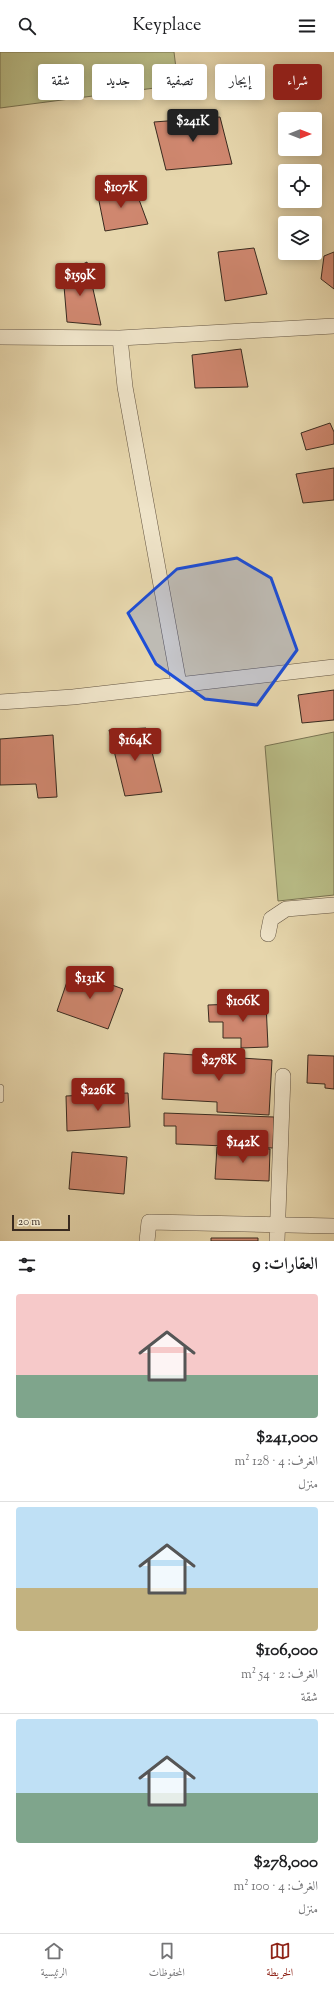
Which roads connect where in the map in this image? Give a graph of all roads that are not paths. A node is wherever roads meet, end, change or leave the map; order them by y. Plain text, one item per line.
1 (334, 326) edge
2 (0, 337) edge
3 (120, 338) junction
4 (334, 667) edge
5 (179, 684) junction
6 (0, 702) edge
7 (334, 904) edge
8 (268, 934) dead end
9 (283, 1076) dead end
10 (0, 1088) edge
11 (0, 1099) edge
12 (278, 1225) junction
13 (334, 1226) edge
14 (147, 1241) edge
15 (277, 1241) edge

1 - 3 street
2 - 3 street
3 - 5 street
4 - 5 street
5 - 6 street
7 - 8 street
9 - 12 street
10 - 11 lane
12 - 13 street
12 - 14 street
12 - 15 street

